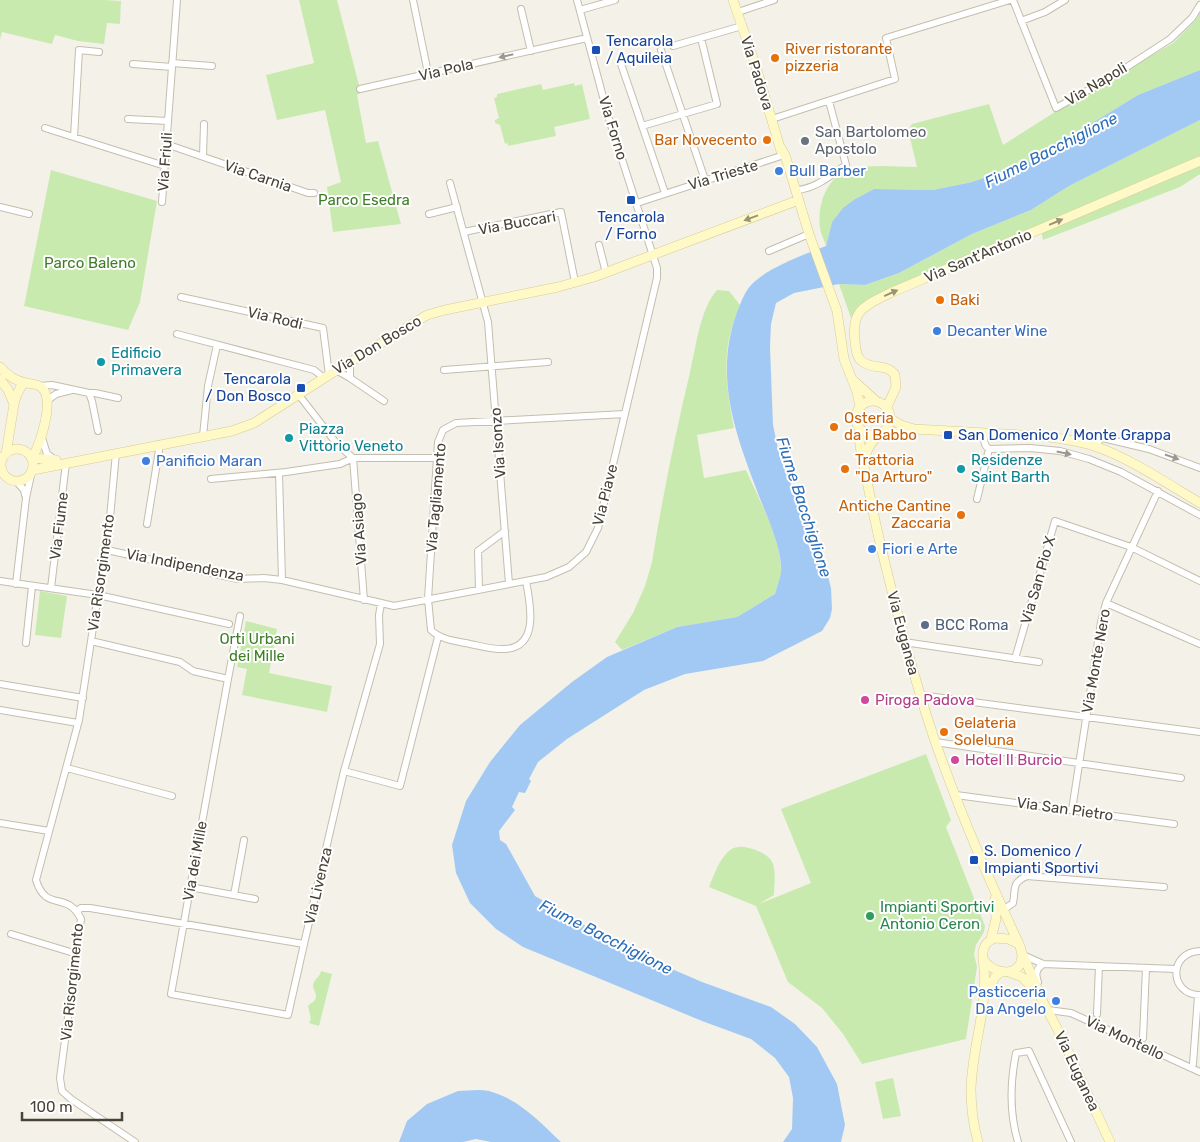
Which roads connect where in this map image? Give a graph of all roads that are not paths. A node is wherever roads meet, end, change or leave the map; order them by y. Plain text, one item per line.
1 (177, 0) edge
2 (413, 0) edge
3 (577, 0) edge
4 (615, 0) edge
5 (733, 0) edge
6 (774, 0) edge
7 (1012, 0) edge
8 (1065, 0) edge
9 (1200, 4) edge
10 (521, 9) dead end
11 (580, 10) junction
12 (738, 12) junction
13 (1021, 21) junction
14 (742, 26) junction
15 (587, 38) junction
16 (702, 38) junction
17 (673, 46) dead end
18 (660, 50) dead end
19 (531, 51) junction
20 (99, 52) dead end
21 (133, 64) dead end
22 (621, 64) dead end
23 (172, 65) junction
24 (212, 66) dead end
25 (428, 74) junction
26 (360, 89) dead end
27 (829, 101) junction
28 (683, 115) junction
29 (772, 118) junction
30 (128, 119) dead end
31 (168, 121) junction
32 (204, 124) dead end
33 (642, 126) junction
34 (45, 128) dead end
35 (74, 137) junction
36 (166, 144) junction
37 (780, 147) junction
38 (203, 156) junction
39 (782, 156) junction
40 (1200, 161) edge
41 (164, 166) junction
42 (705, 180) junction
43 (450, 183) dead end
44 (796, 190) junction
45 (314, 193) dead end
46 (665, 193) junction
47 (796, 201) junction
48 (162, 202) dead end
49 (637, 203) junction
50 (456, 207) junction
51 (0, 208) edge
52 (29, 214) dead end
53 (429, 214) dead end
54 (464, 232) junction
55 (809, 234) junction
56 (599, 245) dead end
57 (770, 251) dead end
58 (654, 255) junction
59 (606, 273) junction
60 (575, 282) junction
61 (181, 297) dead end
62 (484, 302) junction
63 (177, 334) dead end
64 (217, 345) junction
65 (548, 362) dead end
66 (348, 363) junction
67 (492, 365) junction
68 (0, 367) edge
69 (444, 370) dead end
70 (329, 374) junction
71 (350, 378) junction
72 (0, 379) edge
73 (853, 380) junction
74 (23, 383) junction
75 (40, 386) junction
76 (72, 390) junction
77 (89, 393) junction
78 (298, 394) junction
79 (893, 394) junction
80 (118, 398) dead end
81 (48, 400) junction
82 (384, 401) dead end
83 (877, 401) junction
84 (14, 404) junction
85 (860, 407) junction
86 (887, 408) junction
87 (625, 414) junction
88 (890, 418) junction
89 (497, 420) junction
90 (859, 428) junction
91 (914, 429) junction
92 (98, 431) dead end
93 (985, 433) junction
94 (999, 433) junction
95 (881, 434) junction
96 (203, 436) junction
97 (42, 438) junction
98 (160, 444) junction
99 (1096, 446) junction
100 (998, 448) junction
101 (989, 449) junction
102 (116, 453) junction
103 (6, 454) junction
104 (32, 458) junction
105 (354, 458) junction
106 (437, 458) junction
107 (56, 460) junction
108 (864, 462) junction
109 (68, 463) junction
110 (1, 468) edge
111 (1200, 468) edge
112 (32, 473) junction
113 (279, 473) junction
114 (211, 479) dead end
115 (17, 482) junction
116 (1158, 491) junction
117 (26, 498) junction
118 (977, 499) dead end
119 (1200, 503) edge
120 (1200, 515) edge
121 (147, 524) dead end
122 (505, 531) junction
123 (1131, 547) junction
124 (107, 550) junction
125 (282, 580) junction
126 (0, 581) edge
127 (526, 581) junction
128 (1200, 581) edge
129 (16, 584) junction
130 (509, 584) junction
131 (32, 586) junction
132 (51, 588) junction
133 (479, 590) junction
134 (98, 595) junction
135 (428, 599) junction
136 (364, 600) junction
137 (1106, 603) junction
138 (381, 604) junction
139 (240, 616) dead end
140 (229, 624) dead end
141 (438, 637) junction
142 (91, 641) junction
143 (904, 642) junction
144 (26, 644) dead end
145 (1200, 644) edge
146 (1015, 659) junction
147 (1039, 662) dead end
148 (228, 679) junction
149 (0, 684) edge
150 (920, 695) junction
151 (83, 698) junction
152 (0, 710) edge
153 (1086, 717) junction
154 (78, 723) junction
155 (1200, 732) edge
156 (935, 742) junction
157 (1079, 763) junction
158 (67, 768) junction
159 (344, 771) junction
160 (1180, 778) dead end
161 (956, 795) junction
162 (172, 796) dead end
163 (1072, 810) junction
164 (0, 824) edge
165 (1174, 824) dead end
166 (49, 831) junction
167 (244, 840) dead end
168 (991, 883) junction
169 (1164, 886) dead end
170 (190, 887) junction
171 (234, 895) junction
172 (255, 899) dead end
173 (1003, 910) junction
174 (77, 911) junction
175 (184, 922) junction
176 (10, 934) dead end
177 (991, 939) junction
178 (304, 944) junction
179 (1019, 944) junction
180 (1200, 951) edge
181 (77, 954) junction
182 (1022, 954) junction
183 (983, 959) junction
184 (1043, 964) junction
185 (1099, 966) junction
186 (1029, 968) junction
187 (1146, 968) junction
188 (1176, 970) junction
189 (1009, 971) junction
190 (1199, 995) edge
191 (984, 997) junction
192 (1042, 1000) junction
193 (1048, 1010) junction
194 (1097, 1014) dead end
195 (1143, 1038) dead end
196 (1191, 1068) junction
197 (1200, 1072) edge
198 (135, 1142) edge
199 (978, 1142) edge
200 (1018, 1142) edge
201 (1071, 1142) edge
202 (1110, 1142) edge

1 - 23 street, Via Friuli
2 - 25 street
3 - 11 street, Via Forno
4 - 11 street
5 - 12 street, Via Padova
6 - 12 street
7 - 13 street, Via Napoli
7 - 27 street
8 - 13 street
9 - 13 street, Via Napoli
10 - 19 street
11 - 15 street, Via Forno
12 - 14 street, Via Padova
14 - 16 street
14 - 29 street, Via Padova
15 - 19 street, Via Pola
15 - 49 street, Via Forno
16 - 17 street
16 - 28 street
18 - 28 street
19 -> 25 street, Via Pola
20 - 35 street
21 - 23 street
22 - 33 street
23 - 24 street
23 - 31 street, Via Friuli
25 - 26 street, Via Pola
27 - 29 street
27 - 44 street
28 - 33 street
28 - 42 street
29 - 37 street, Via Padova
30 - 31 street, Via Friuli
31 - 36 street, Via Friuli
32 - 38 street
33 - 46 street
34 - 35 street
35 - 41 street
36 - 38 street, Via Carnia
36 - 41 street, Via Friuli
37 - 39 street, Via Padova
37 - 44 street, Via Padova
38 - 45 street, Via Carnia
39 - 42 street, Via Trieste
39 - 47 street, Via Padova
79 -> 40 street, Via Sant'Antonio
41 - 48 street, Via Friuli
42 - 46 street, Via Trieste
43 - 50 street, Via Isonzo
44 - 55 street, Via Padova
46 - 49 street, Via Trieste
47 - 55 street, Via Padova
47 -> 58 street, Via Don Bosco
49 - 58 street, Via Forno
50 - 53 street
50 - 54 street, Via Isonzo
51 - 52 street
54 - 60 street, Via Buccari
54 - 62 street, Via Isonzo
55 - 57 street
55 - 73 street, Via Euganea
56 - 59 street
58 - 59 street, Via Don Bosco
58 - 87 street, Via Piave
59 - 60 street, Via Don Bosco
60 - 62 street, Via Don Bosco
61 - 70 street, Via Rodi
62 - 66 street, Via Don Bosco
62 - 67 street, Via Isonzo
63 - 64 street
64 - 70 street
64 - 96 street
65 - 67 street
66 - 70 street, Via Don Bosco
66 - 71 street
67 - 69 street
67 - 89 street, Via Isonzo
68 - 74 street
70 - 71 street
70 - 78 street, Via Don Bosco
71 - 82 street
72 - 84 street
73 - 83 street, Via Euganea
73 - 85 street, Via Euganea
74 - 75 street
74 - 84 street
75 - 76 street
75 - 81 street
76 - 77 street
76 - 81 street
77 - 80 street
77 - 92 street
78 - 96 street, Via Don Bosco
78 - 105 street
79 - 83 street
79 - 86 street, Via Sant'Antonio
81 - 97 street
83 - 85 street
83 - 86 street, Via Euganea
84 - 103 street
85 - 90 street, Via Euganea
86 - 88 street
87 - 89 street, Via Tagliamento
87 - 127 street, Via Piave
88 - 91 street
88 - 95 street
89 - 106 street, Via Tagliamento
89 - 122 street, Via Isonzo
90 - 95 street
90 - 108 street, Via Euganea
91 - 93 street
91 - 95 street
93 - 94 street
93 - 101 street
94 - 99 street
94 - 100 street
95 - 108 street
96 - 98 street, Via Don Bosco
97 - 104 street
97 - 107 street
98 - 102 street, Via Don Bosco
98 - 121 street
99 -> 111 street
99 - 119 street
100 - 101 street
100 -> 116 street
101 - 118 street
102 - 109 street, Via Don Bosco
102 - 124 street, Via Risorgimento
103 - 104 street
103 - 110 street
104 - 107 street
104 - 112 street
105 - 106 street
105 - 113 street
105 - 136 street, Via Asiago
106 - 135 street, Via Tagliamento
107 - 109 street
108 - 143 street, Via Euganea
109 - 112 street, Via Don Bosco
109 - 132 street, Via Fiume
110 - 115 street
112 - 115 street, Via Don Bosco
112 - 117 street
113 - 114 street
113 - 125 street
115 - 117 street
116 - 120 street
116 - 123 street, Via Monte Nero
117 - 129 street
122 - 130 street, Via Isonzo
122 - 133 street
123 - 128 street
123 - 137 street, Via Monte Nero
123 - 146 street, Via San Pio X
124 - 125 street, Via Indipendenza
124 - 134 street, Via Risorgimento
125 - 136 street, Via Indipendenza
126 - 129 street
127 - 130 street, Via Piave
127 - 141 street
129 - 131 street
130 - 133 street, Via Piave
131 - 132 street
131 - 144 street
132 - 134 street
133 - 135 street, Via Piave
134 - 140 street
134 - 142 street, Via Risorgimento
135 - 138 street, Via Piave
135 - 141 street, Via Tagliamento
136 - 138 street, Via Indipendenza
137 - 145 street
137 - 153 street, Via Monte Nero
138 - 159 street, Via Livenza
139 - 148 street, Via dei Mille
141 - 159 street
142 - 148 street
142 - 151 street, Via Risorgimento
143 - 146 street
143 - 150 street, Via Euganea
146 - 147 street
148 - 170 street, Via dei Mille
149 - 151 street
150 - 153 street
150 - 156 street, Via Euganea
151 - 154 street, Via Risorgimento
152 - 154 street
153 - 155 street
153 - 157 street, Via Monte Nero
154 - 158 street, Via Risorgimento
156 - 157 street
156 - 161 street, Via Euganea
157 - 160 street
157 - 163 street, Via Monte Nero
158 - 162 street
158 - 166 street, Via Risorgimento
159 - 178 street, Via Livenza
161 - 163 street, Via San Pietro
161 - 168 street, Via Euganea
163 - 165 street, Via San Pietro
164 - 166 street
166 - 174 street, Via Risorgimento
167 - 171 street
168 - 173 street, Via Euganea
168 - 177 street, Via Euganea
169 - 173 street
170 - 171 street
170 - 175 street, Via dei Mille
171 - 172 street
173 - 179 street, Via Euganea
174 - 175 street, Via Livenza
174 - 181 street, Via Risorgimento
175 - 178 street, Via Livenza
175 - 178 street, Via dei Mille
176 - 181 street
177 - 179 street
177 - 183 street, Via Euganea
179 - 182 street, Via Euganea
180 - 188 street
181 - 198 street, Via Risorgimento
182 - 184 street
182 - 186 street, Via Euganea
182 - 189 street
183 - 189 street, Via Euganea
183 - 191 street
184 - 185 street
184 - 186 street
184 - 192 street
185 - 187 street
185 - 194 street
186 - 189 street
186 - 192 street, Via Euganea
187 - 188 street
187 - 195 street
188 - 190 street
189 - 191 street
189 - 192 street, Via Euganea
190 - 196 street
191 - 199 street
192 - 193 street, Via Euganea
193 - 196 street, Via Montello
193 - 202 street, Via Euganea
196 - 197 street, Via Montello
200 - 201 street

